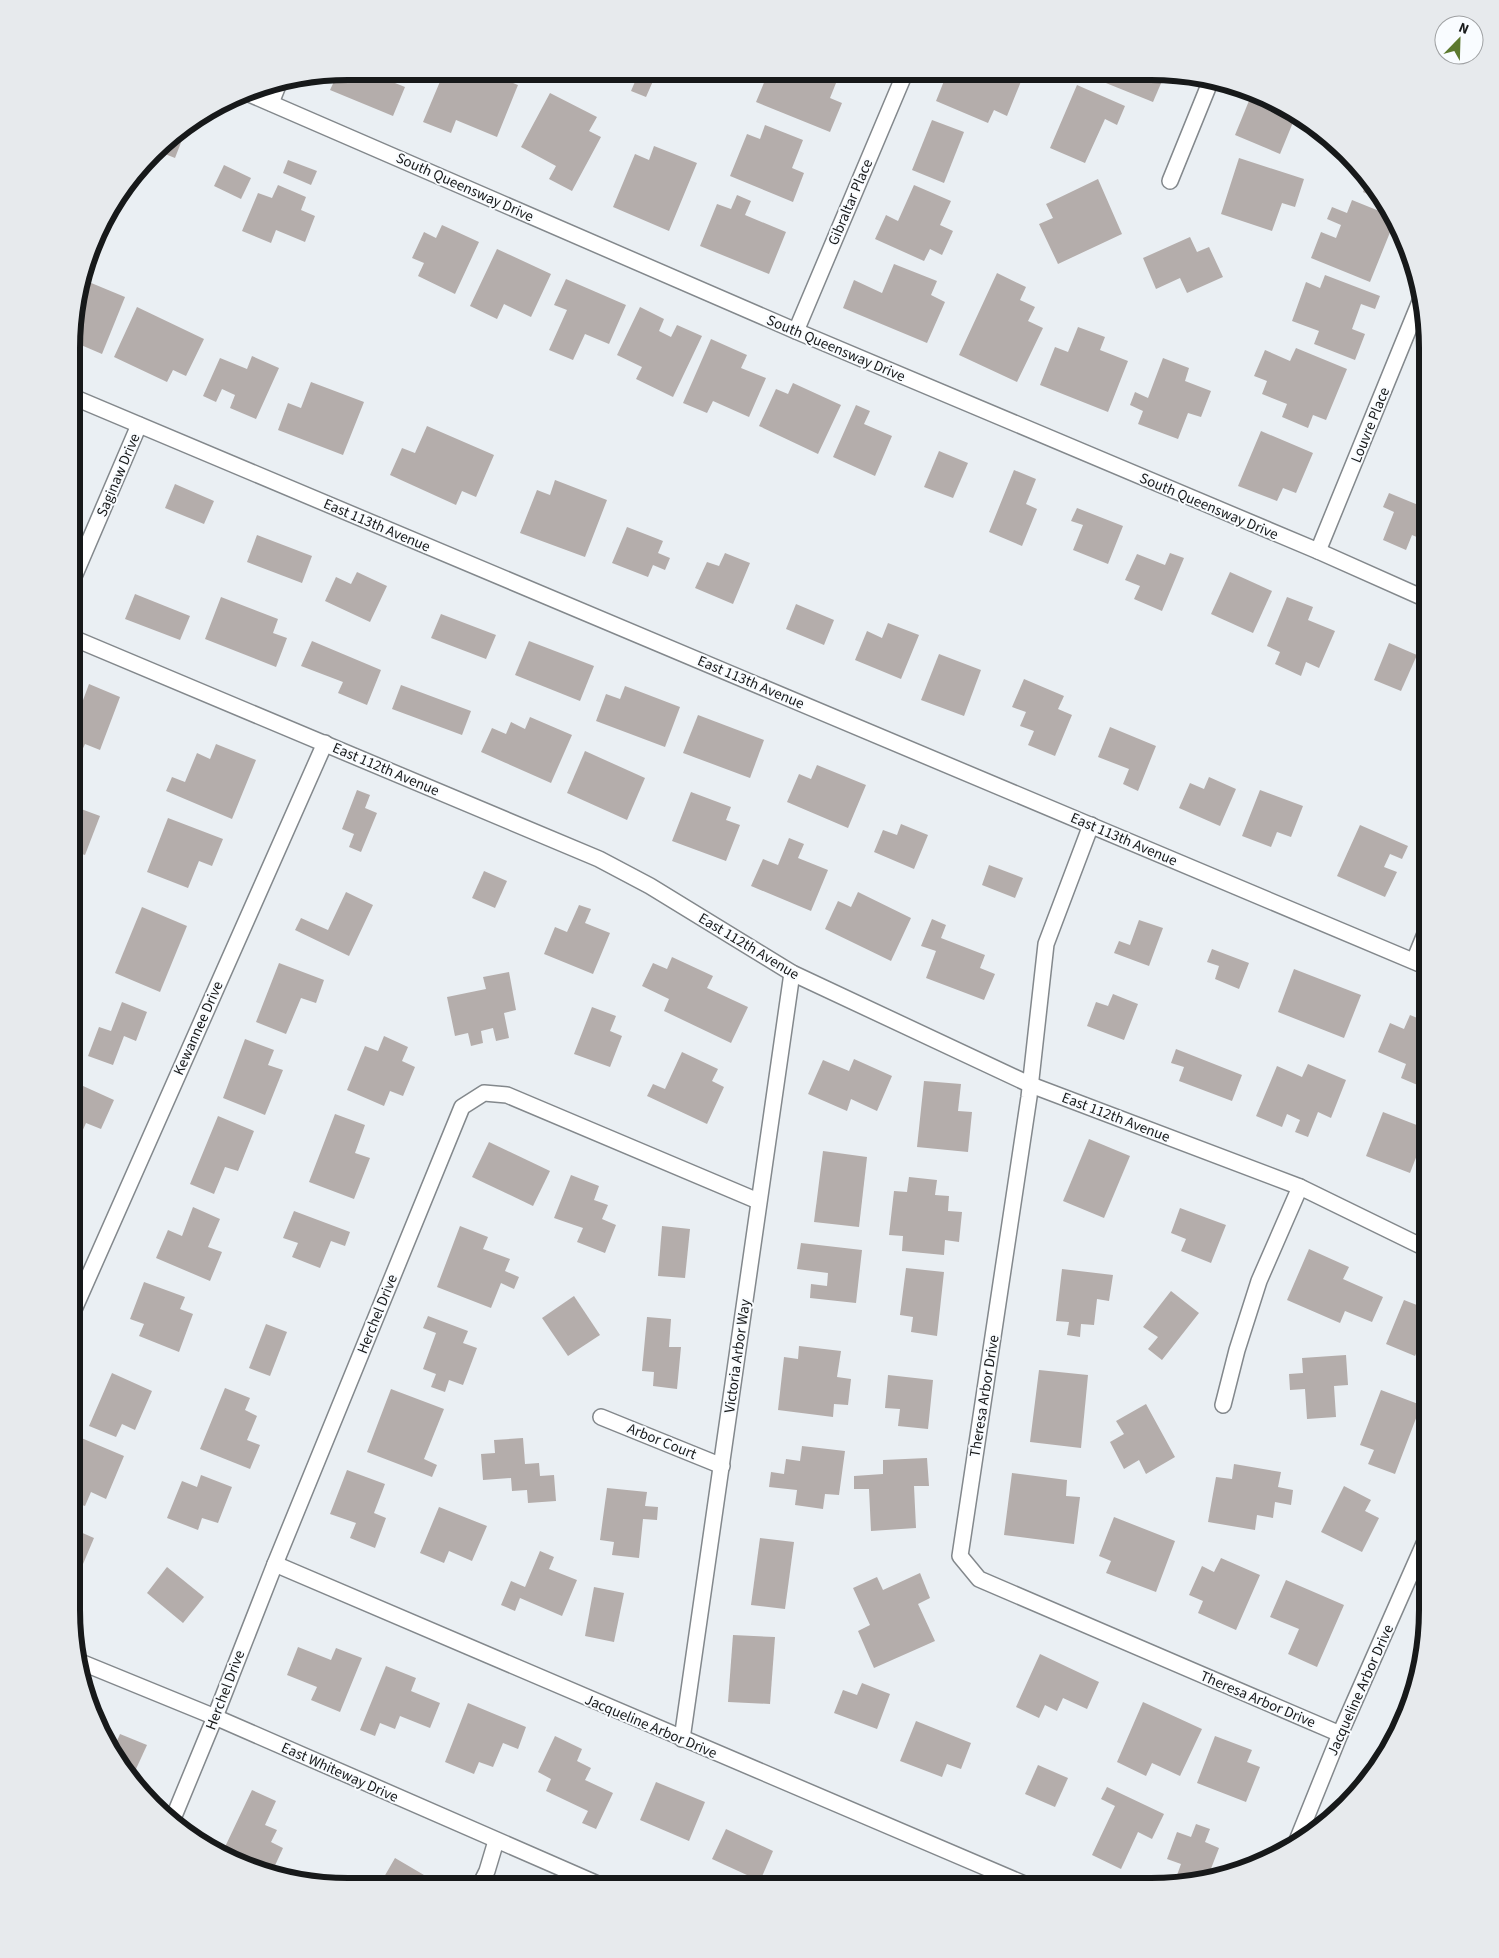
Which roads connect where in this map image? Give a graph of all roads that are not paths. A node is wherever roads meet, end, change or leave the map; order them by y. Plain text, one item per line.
1 (902, 80) edge
2 (1208, 86) edge
3 (276, 90) edge
4 (255, 96) edge
5 (270, 103) junction
6 (1170, 181) dead end
7 (1416, 310) edge
8 (796, 331) junction
9 (80, 400) edge
10 (139, 425) junction
11 (1318, 551) junction
12 (80, 564) edge
13 (1419, 596) edge
14 (80, 641) edge
15 (325, 743) junction
16 (1091, 825) junction
17 (1419, 963) edge
18 (792, 972) junction
19 (1031, 1085) junction
20 (1300, 1187) junction
21 (758, 1202) junction
22 (1419, 1245) edge
23 (80, 1294) edge
24 (1223, 1405) dead end
25 (601, 1417) dead end
26 (722, 1466) junction
27 (1419, 1559) edge
28 (275, 1564) junction
29 (85, 1664) edge
30 (215, 1717) junction
31 (1340, 1734) junction
32 (682, 1739) junction
33 (175, 1815) edge
34 (1301, 1833) edge
35 (496, 1841) junction
36 (483, 1878) edge
37 (583, 1878) edge
38 (1010, 1878) edge

1 - 8 street, Gibraltar Place
2 - 6 street
3 - 5 street
4 - 5 street, South Queensway Drive
5 - 8 street, South Queensway Drive
7 - 11 street, Louvre Place
8 - 11 street, South Queensway Drive
9 - 10 street, East 113th Avenue
10 - 12 street, Saginaw Drive
10 - 16 street, East 113th Avenue
11 - 13 street, South Queensway Drive
14 - 15 street, East 112th Avenue
15 - 18 street, East 112th Avenue
15 - 23 street, Kewannee Drive
16 - 17 street, East 113th Avenue
16 - 19 street, Theresa Arbor Drive
18 - 19 street, East 112th Avenue
18 - 21 street, Victoria Arbor Way
19 - 20 street, East 112th Avenue
19 - 31 street, Theresa Arbor Drive
20 - 22 street, East 112th Avenue
20 - 24 street
21 - 26 street, Victoria Arbor Way
21 - 28 street, Herchel Drive
25 - 26 street, Arbor Court
26 - 32 street, Victoria Arbor Way
27 - 31 street, Jacqueline Arbor Drive
28 - 30 street, Herchel Drive
28 - 32 street, Jacqueline Arbor Drive
29 - 30 street, East Whiteway Drive
30 - 33 street, Herchel Drive
30 - 35 street, East Whiteway Drive
31 - 34 street, Jacqueline Arbor Drive
32 - 38 street, Jacqueline Arbor Drive
35 - 36 street
35 - 37 street, East Whiteway Drive

